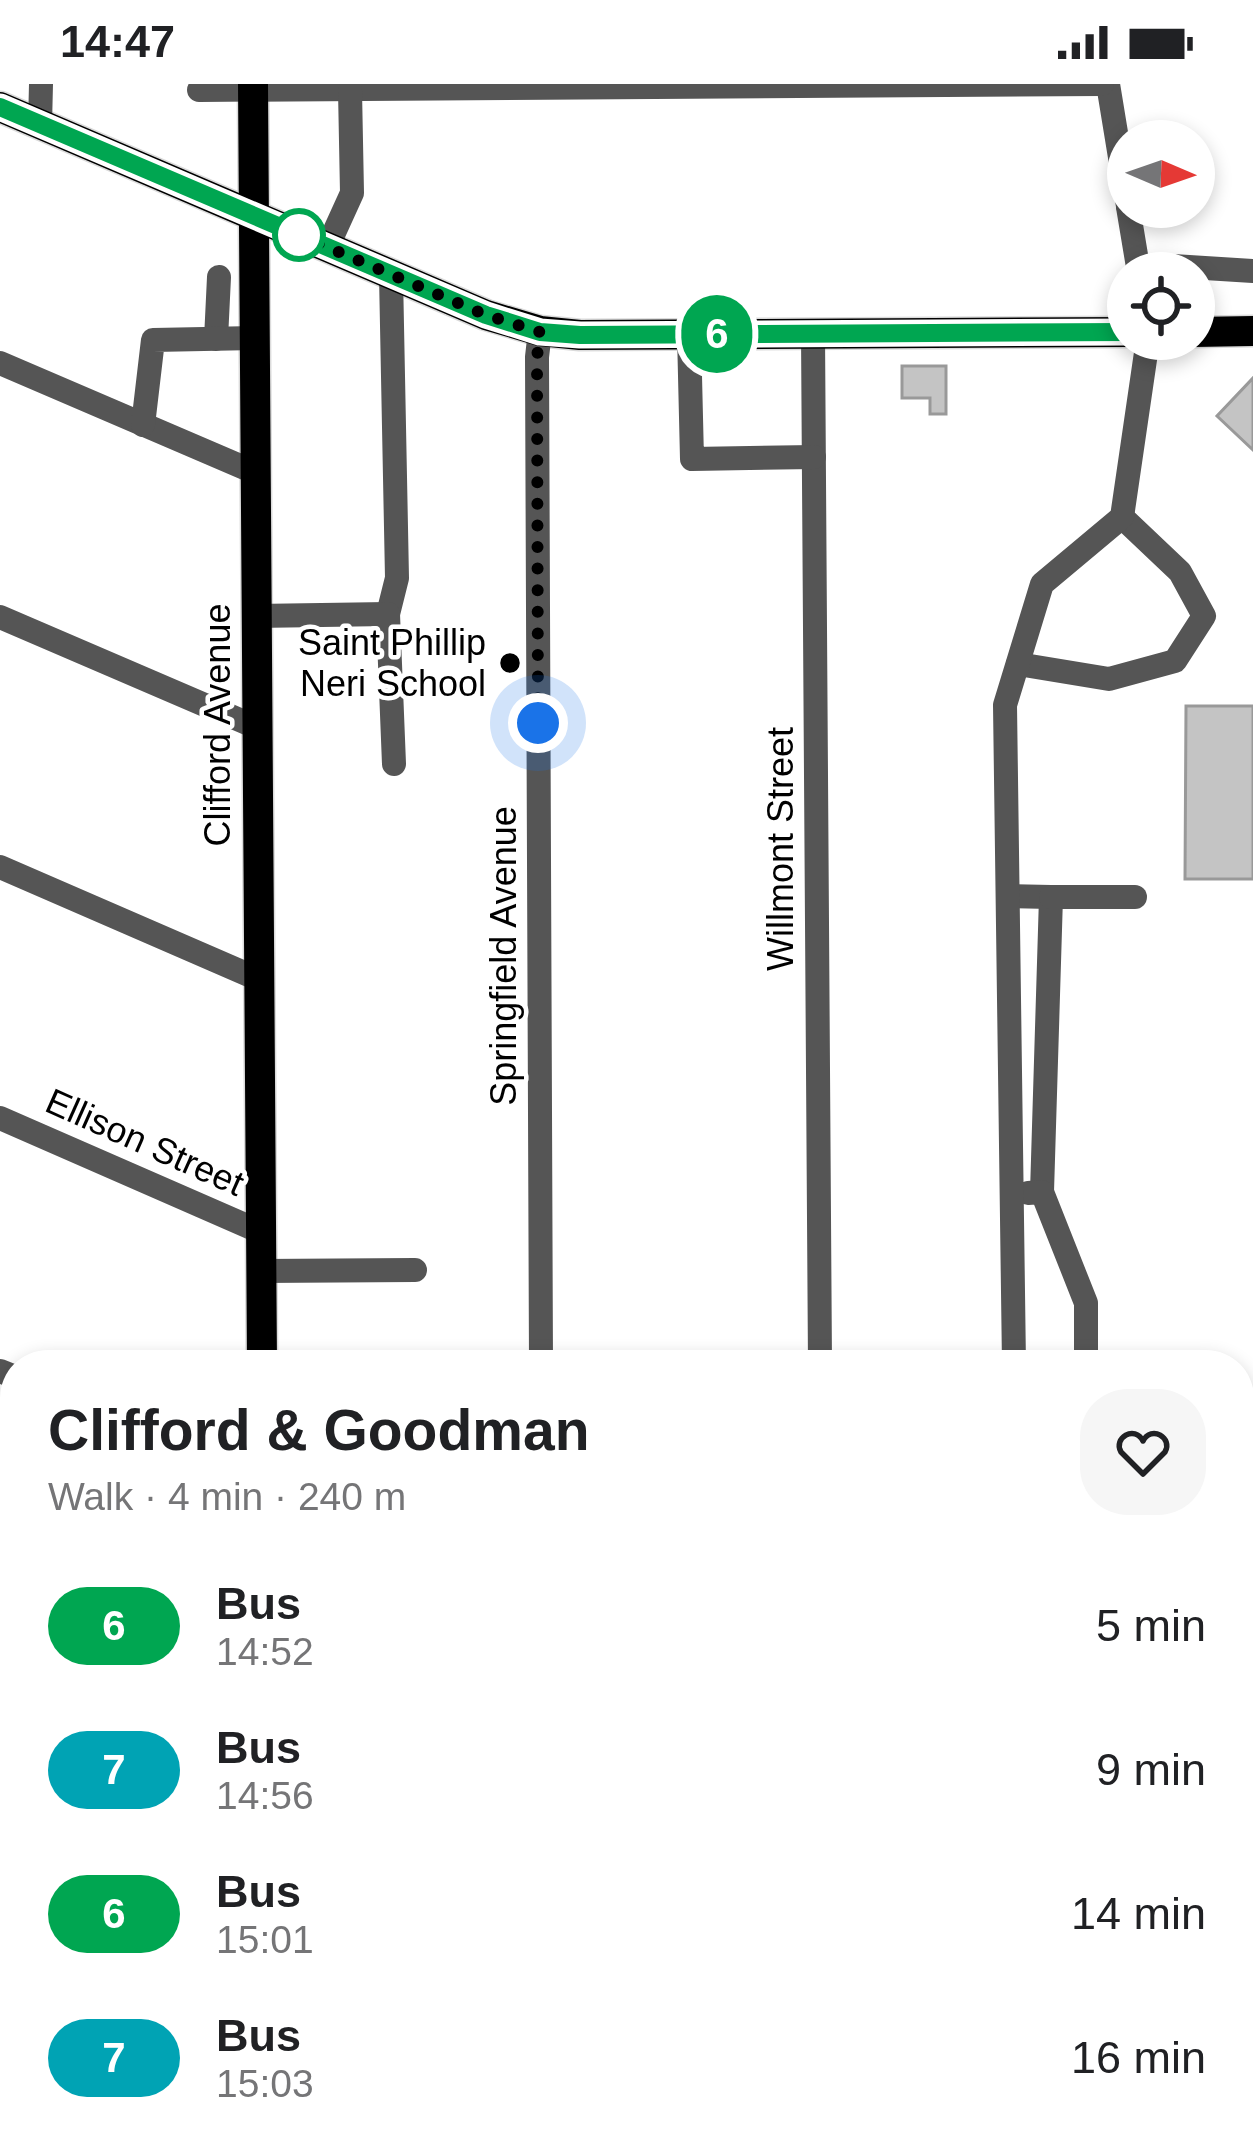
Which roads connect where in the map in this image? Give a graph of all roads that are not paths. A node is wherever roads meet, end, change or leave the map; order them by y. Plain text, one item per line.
1 (40, 84) edge
2 (1105, 84) edge
3 (253, 87) edge
4 (350, 90) junction
5 (199, 91) dead end
6 (0, 107) edge
7 (1112, 120) edge
8 (40, 125) junction
9 (254, 216) junction
10 (327, 248) junction
11 (1215, 269) edge
12 (1253, 271) edge
13 (391, 275) junction
14 (219, 277) dead end
15 (1253, 331) edge
16 (540, 332) junction
17 (1107, 332) edge
18 (1215, 332) edge
19 (813, 333) junction
20 (689, 334) junction
21 (255, 338) junction
22 (216, 339) junction
23 (1145, 360) edge
24 (0, 363) edge
25 (143, 424) junction
26 (814, 457) junction
27 (254, 472) junction
28 (1123, 518) junction
29 (388, 614) junction
30 (0, 616) edge
31 (255, 616) junction
32 (1018, 664) junction
33 (256, 728) junction
34 (394, 764) dead end
35 (0, 867) edge
36 (1008, 896) junction
37 (1051, 896) junction
38 (1135, 897) dead end
39 (258, 979) junction
40 (0, 1118) edge
41 (1042, 1192) junction
42 (1012, 1194) junction
43 (261, 1232) junction
44 (416, 1270) dead end
45 (261, 1271) junction
46 (262, 1350) edge
47 (541, 1350) edge
48 (820, 1350) edge
49 (1014, 1350) edge
50 (1086, 1350) edge

1 - 8 street
2 - 4 street
2 - 7 street
3 - 4 street
3 - 5 street
3 - 9 main road, Clifford Avenue
4 - 10 street
6 - 8 main road
8 - 9 main road
9 - 10 main road
9 - 21 main road, Clifford Avenue
10 - 13 main road
11 - 12 street
13 - 16 main road
13 - 29 street
14 - 22 street
15 - 18 main road
16 - 20 main road
16 - 47 street, Springfield Avenue
17 - 19 main road
19 - 20 main road
19 - 26 street, Willmont Street
20 - 26 street
21 - 22 street
21 - 27 main road, Clifford Avenue
22 - 25 street
23 - 28 street
24 - 25 street
25 - 27 street
26 - 48 street, Willmont Street
27 - 31 main road, Clifford Avenue
28 - 32 street
28 - 32 street
29 - 31 street
29 - 34 street
30 - 33 street
31 - 33 main road, Clifford Avenue
32 - 36 street
33 - 39 main road, Clifford Avenue
35 - 39 street
36 - 37 street
36 - 42 street
37 - 38 street
37 - 41 street
39 - 43 main road, Clifford Avenue
40 - 43 street, Ellison Street
41 - 42 street
41 - 50 street
42 - 49 street
43 - 45 main road, Clifford Avenue
44 - 45 street
45 - 46 main road, Clifford Avenue

